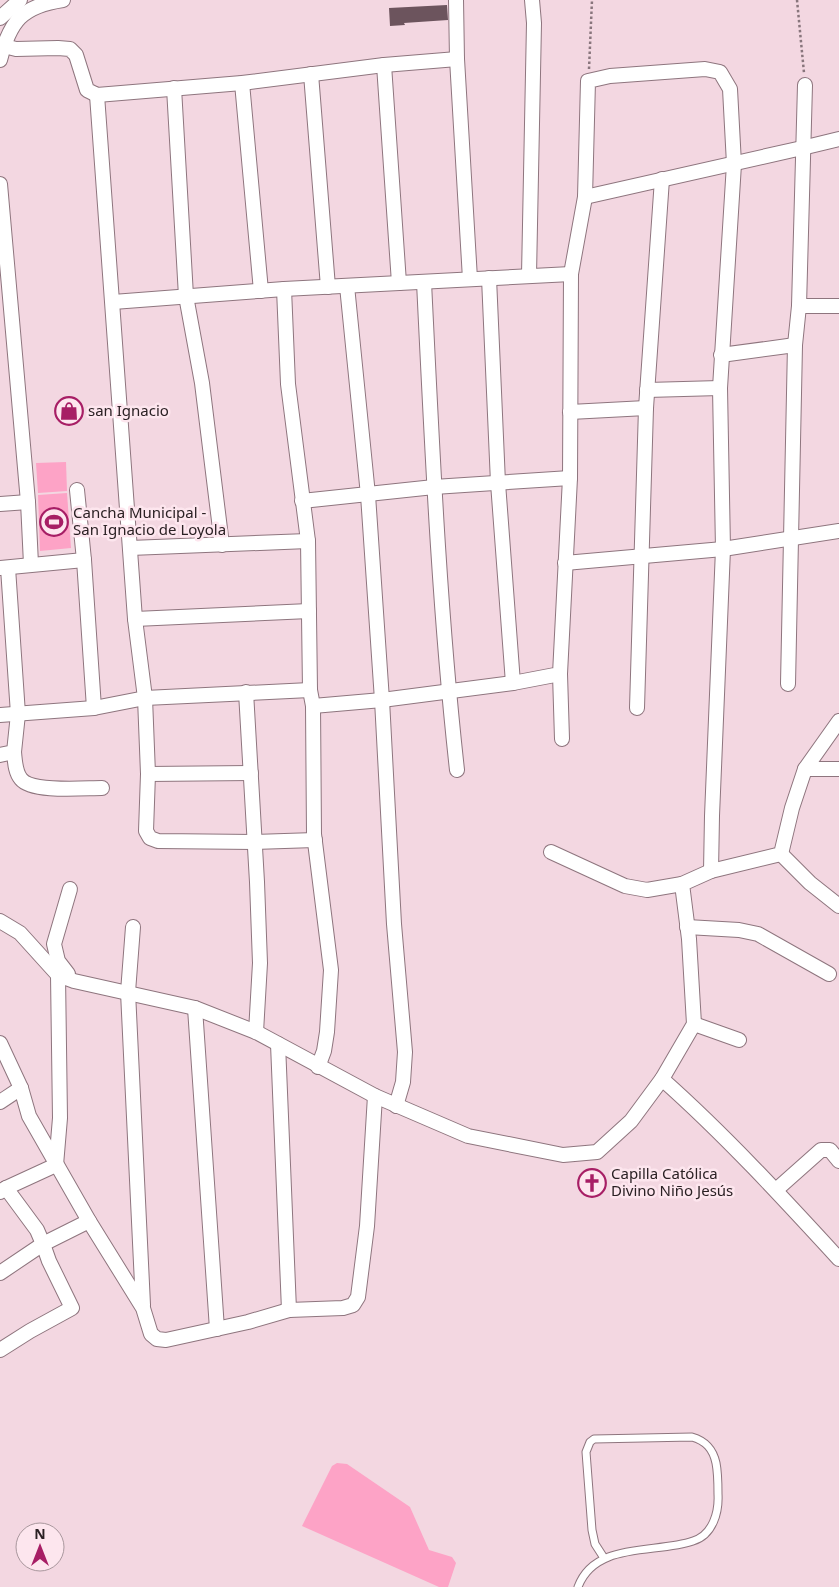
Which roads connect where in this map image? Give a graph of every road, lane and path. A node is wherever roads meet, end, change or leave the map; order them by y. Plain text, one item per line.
1 (20, 0) edge
2 (63, 0) edge
3 (456, 0) edge
4 (532, 0) edge
5 (592, 0) edge
6 (797, 0) edge
7 (0, 18) edge
8 (4, 46) junction
9 (0, 60) edge
10 (457, 60) junction
11 (384, 65) junction
12 (311, 74) junction
13 (588, 81) junction
14 (242, 82) junction
15 (805, 85) joint
16 (174, 88) junction
17 (97, 95) junction
18 (839, 139) edge
19 (802, 148) junction
20 (734, 164) junction
21 (662, 179) junction
22 (0, 184) edge
23 (585, 197) junction
24 (571, 274) junction
25 (529, 276) junction
26 (489, 278) junction
27 (470, 279) junction
28 (424, 282) junction
29 (399, 283) junction
30 (347, 286) junction
31 (328, 287) junction
32 (284, 289) junction
33 (261, 291) junction
34 (186, 296) junction
35 (113, 302) junction
36 (799, 306) junction
37 (839, 306) edge
38 (795, 345) junction
39 (721, 355) junction
40 (720, 388) junction
41 (647, 390) junction
42 (646, 408) junction
43 (570, 412) junction
44 (570, 478) junction
45 (498, 483) junction
46 (434, 487) junction
47 (77, 490) dead end
48 (368, 495) junction
49 (302, 501) junction
50 (28, 502) junction
51 (0, 504) edge
52 (839, 531) edge
53 (792, 537) junction
54 (308, 541) junction
55 (222, 544) junction
56 (130, 548) junction
57 (723, 549) junction
58 (642, 557) junction
59 (84, 560) junction
60 (565, 563) junction
61 (31, 564) junction
62 (4, 568) edge
63 (309, 610) junction
64 (135, 619) junction
65 (560, 674) junction
66 (513, 683) junction
67 (788, 684) dead end
68 (310, 690) junction
69 (448, 691) junction
70 (246, 692) junction
71 (145, 698) junction
72 (382, 700) junction
73 (313, 706) junction
74 (94, 708) junction
75 (636, 708) dead end
76 (18, 714) junction
77 (0, 715) edge
78 (839, 721) edge
79 (562, 738) dead end
80 (14, 752) junction
81 (0, 755) edge
82 (805, 769) junction
83 (839, 769) edge
84 (457, 770) dead end
85 (251, 773) junction
86 (148, 774) junction
87 (102, 788) dead end
88 (315, 840) junction
89 (254, 842) junction
90 (551, 852) dead end
91 (780, 854) junction
92 (712, 871) junction
93 (682, 884) junction
94 (70, 889) dead end
95 (839, 906) edge
96 (0, 921) edge
97 (133, 927) dead end
98 (687, 927) junction
99 (829, 974) dead end
100 (58, 975) junction
101 (74, 981) junction
102 (128, 992) junction
103 (195, 1008) junction
104 (694, 1024) junction
105 (256, 1032) junction
106 (739, 1040) dead end
107 (0, 1043) edge
108 (278, 1044) junction
109 (318, 1066) junction
110 (662, 1079) junction
111 (21, 1088) junction
112 (375, 1096) junction
113 (0, 1102) edge
114 (396, 1106) junction
115 (839, 1160) edge
116 (56, 1165) junction
117 (3, 1190) edge
118 (776, 1190) junction
119 (89, 1221) junction
120 (43, 1244) junction
121 (839, 1259) edge
122 (0, 1273) edge
123 (143, 1308) junction
124 (289, 1310) junction
125 (216, 1329) junction
126 (0, 1350) edge
127 (604, 1558) junction
128 (578, 1587) edge

1 - 7 street
2 - 8 street
3 - 10 street
4 - 25 street
5 - 13 path
6 - 15 path
8 - 9 street
8 - 17 street
10 - 11 street
10 - 27 street
11 - 12 street
11 - 29 street
12 - 14 street
12 - 31 street
13 - 20 street
13 - 23 street
14 - 16 street
14 - 33 street
15 - 19 street
16 - 17 street
16 - 34 street
17 - 35 street
18 - 19 street
19 - 20 street
19 - 36 street
20 - 21 street
20 - 39 street
21 - 23 street
21 - 41 street
22 - 50 street
23 - 24 street
24 - 25 street
24 - 43 street
25 - 26 street
26 - 27 street
26 - 45 street
27 - 28 street
28 - 29 street
28 - 46 street
29 - 30 street
30 - 31 street
30 - 48 street
31 - 32 street
32 - 33 street
32 - 49 street
33 - 34 street
34 - 35 street
34 - 55 street
35 - 56 street
36 - 37 street
36 - 38 street
38 - 39 street
38 - 53 street
39 - 40 street
40 - 41 street
40 - 57 street
41 - 42 street
42 - 43 street
42 - 58 street
43 - 44 street
44 - 45 street
44 - 60 street
45 - 46 street
45 - 66 street
46 - 48 street
46 - 69 street
47 - 59 street
48 - 49 street
48 - 72 street
49 - 54 street
50 - 51 street
50 - 61 street
52 - 53 street
53 - 57 street
53 - 67 street
54 - 55 street
54 - 63 street
55 - 56 street
56 - 64 street
57 - 58 street
57 - 92 street
58 - 60 street
58 - 75 street
59 - 61 street
59 - 74 street
60 - 65 street
61 - 62 street
62 - 76 street
63 - 64 street
63 - 68 street
64 - 71 street
65 - 66 street
65 - 79 street
66 - 69 street
68 - 70 street
68 - 73 street
69 - 72 street
69 - 84 street
70 - 71 street
70 - 85 street
71 - 74 street
71 - 86 street
72 - 73 street
72 - 114 street
73 - 88 street
74 - 76 street
76 - 77 street
76 - 80 street
78 - 82 street
80 - 81 street
80 - 87 street
82 - 83 street
82 - 91 street
85 - 86 street
85 - 89 street
86 - 89 street
88 - 89 street
88 - 109 street
89 - 105 street
90 - 93 street
91 - 92 street
91 - 95 street
92 - 93 street
93 - 98 street
94 - 101 street
96 - 100 street
97 - 102 street
98 - 99 street
98 - 104 street
100 - 101 street
100 - 116 street
101 - 102 street
102 - 103 street
102 - 123 street
103 - 105 street
103 - 125 street
104 - 106 street
104 - 110 street
105 - 108 street
107 - 111 street
108 - 109 street
108 - 124 street
109 - 112 street
110 - 114 street
110 - 118 street
111 - 113 street
111 - 116 street
112 - 114 street
112 - 124 street
115 - 118 street
116 - 117 street
116 - 119 street
117 - 120 street
118 - 121 street
119 - 120 street
119 - 123 street
120 - 122 street
120 - 126 street
123 - 125 street
124 - 125 street
127 - 127 lane
127 - 128 lane

